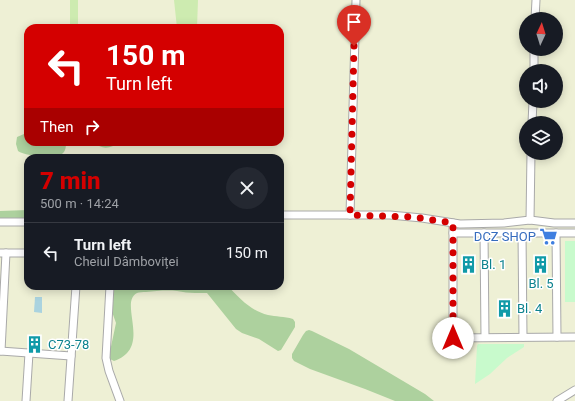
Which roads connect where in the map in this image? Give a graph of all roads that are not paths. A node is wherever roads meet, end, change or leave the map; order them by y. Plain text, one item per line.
1 (356, 0) edge
2 (536, 0) edge
3 (535, 12) edge
4 (531, 160) edge
5 (284, 215) edge
6 (350, 215) junction
7 (530, 220) junction
8 (0, 222) edge
9 (24, 222) edge
10 (453, 223) junction
11 (575, 223) edge
12 (453, 233) junction
13 (484, 233) junction
14 (522, 233) junction
15 (556, 233) junction
16 (575, 233) edge
17 (3, 253) edge
18 (24, 253) edge
19 (76, 290) edge
20 (110, 290) edge
21 (485, 337) junction
22 (523, 337) junction
23 (557, 337) junction
24 (575, 337) edge
25 (0, 351) edge
26 (29, 353) junction
27 (71, 356) junction
28 (575, 390) edge
29 (26, 401) edge
30 (68, 401) edge
31 (120, 401) edge
32 (557, 401) edge

1 - 6 street
2 - 3 street
4 - 7 street
5 - 6 street
6 - 10 street
7 - 10 street
7 - 11 street
8 - 9 street
10 - 12 street
12 - 13 street
12 - 21 street
13 - 14 street
13 - 21 street
14 - 15 street
14 - 22 street
15 - 16 street
15 - 23 street
17 - 18 street
17 - 25 street
19 - 27 street
20 - 31 street
21 - 22 street
22 - 23 street
23 - 24 street
25 - 26 street
26 - 27 street
26 - 29 street
27 - 30 street
28 - 32 street

